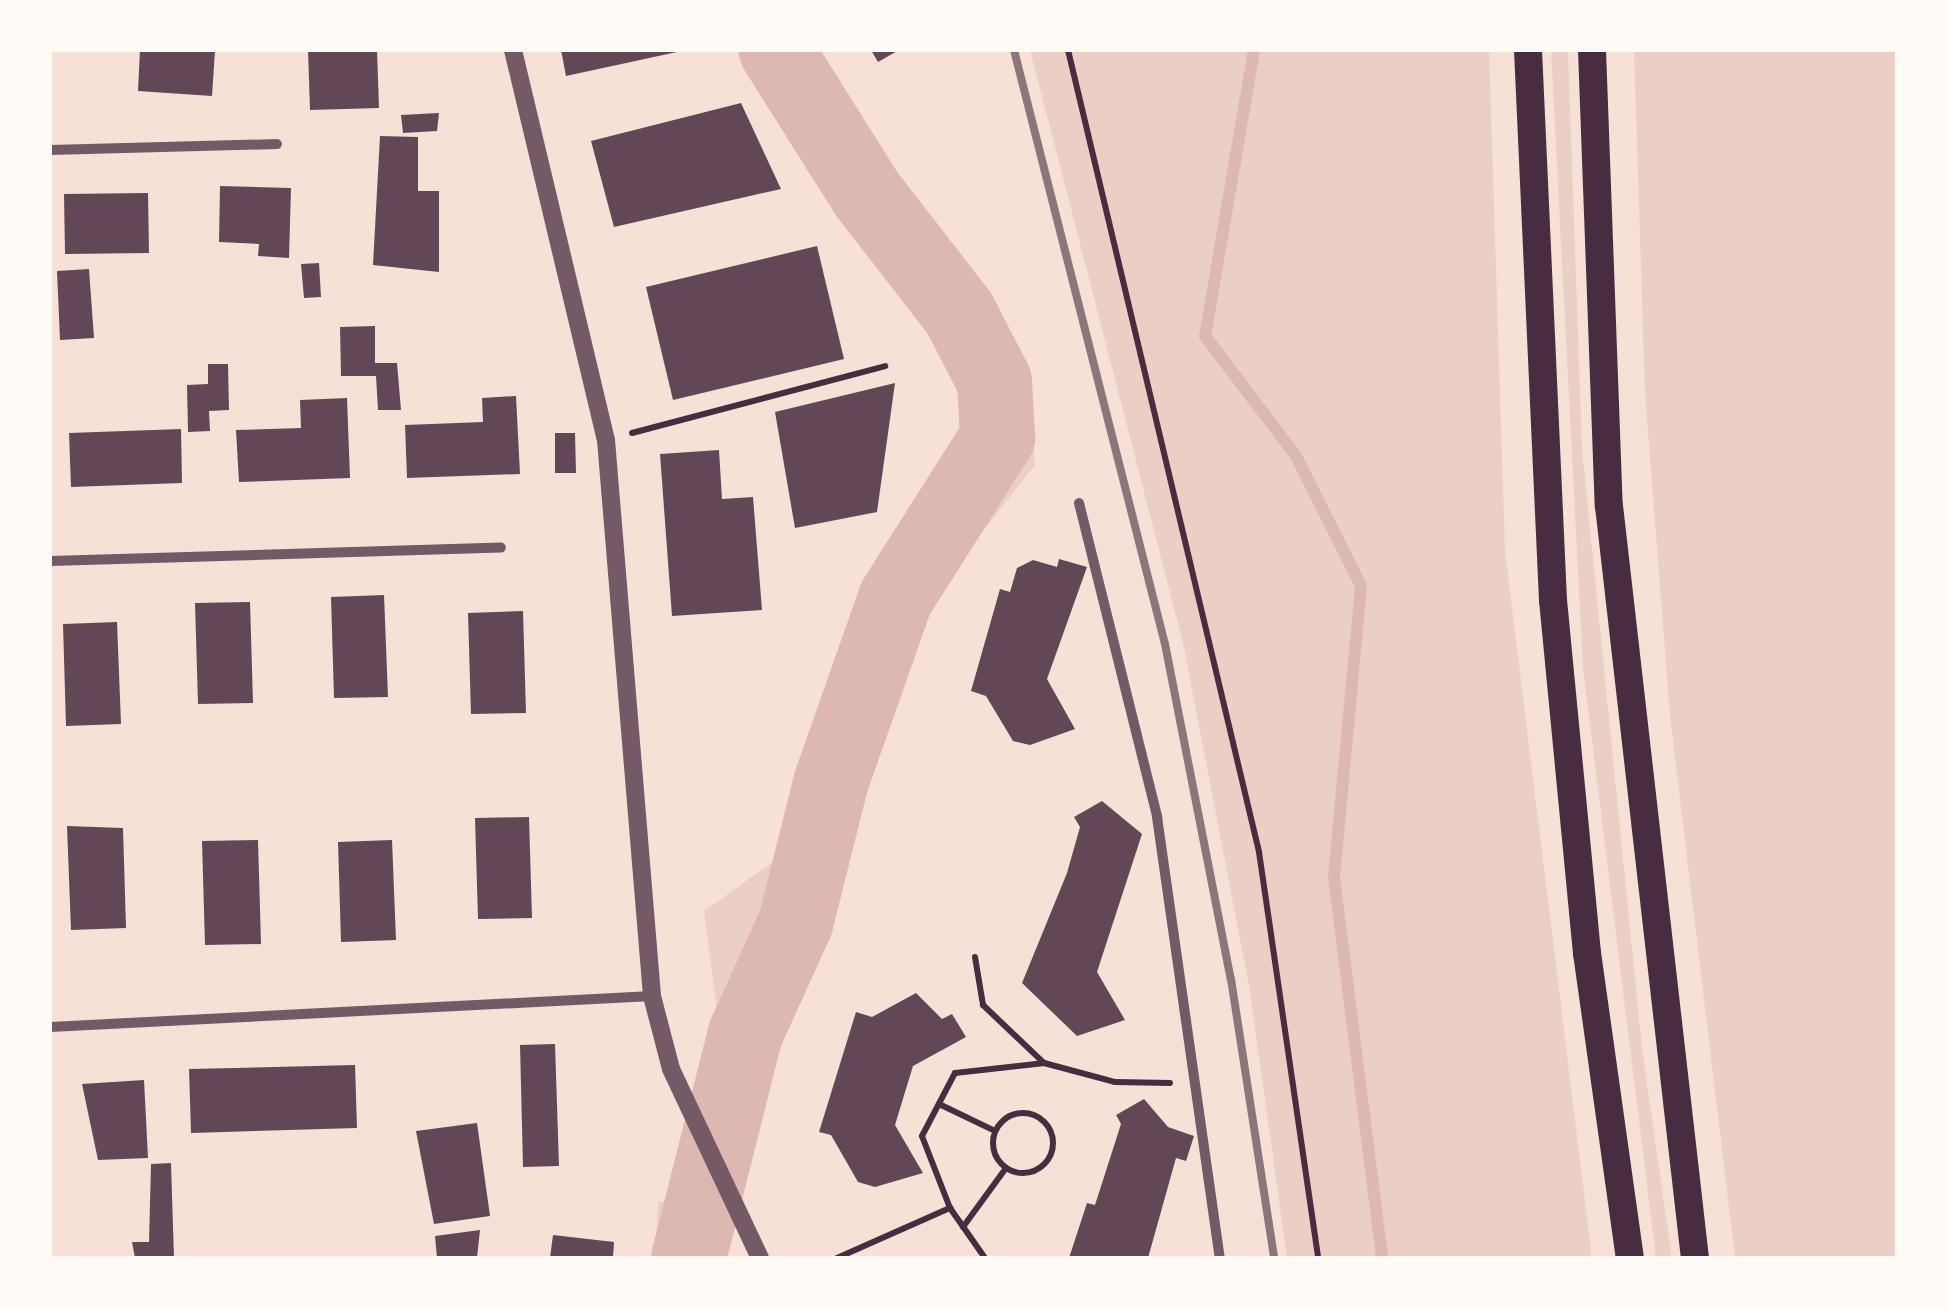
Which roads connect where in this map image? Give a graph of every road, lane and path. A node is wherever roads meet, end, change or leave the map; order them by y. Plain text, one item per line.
1 (513, 50) edge
2 (1068, 50) edge
3 (1528, 50) edge
4 (1592, 50) edge
5 (277, 144) dead end
6 (50, 150) edge
7 (885, 366) dead end
8 (606, 440) junction
9 (1079, 503) dead end
10 (501, 548) dead end
11 (50, 562) edge
12 (975, 957) dead end
13 (652, 996) junction
14 (50, 1026) edge
15 (1044, 1064) junction
16 (1196, 1084) junction
17 (939, 1104) junction
18 (995, 1132) junction
19 (1006, 1168) junction
20 (950, 1208) junction
21 (963, 1227) junction
22 (760, 1258) edge
23 (837, 1258) edge
24 (985, 1258) edge
25 (1220, 1258) edge
26 (1318, 1258) edge
27 (1630, 1258) edge
28 (1695, 1258) edge

1 - 8 street
2 - 26 path
3 - 27 highway
4 - 28 highway
5 - 6 street
7 - 8 path
8 - 13 street
9 - 16 street
10 - 11 street
12 - 15 path
13 - 14 street
13 - 22 street
15 - 16 path
15 - 17 path
16 - 25 street
17 - 18 path
17 - 20 path
18 - 19 path
18 - 19 path
19 - 21 path
20 - 21 path
20 - 23 path
21 - 24 path

